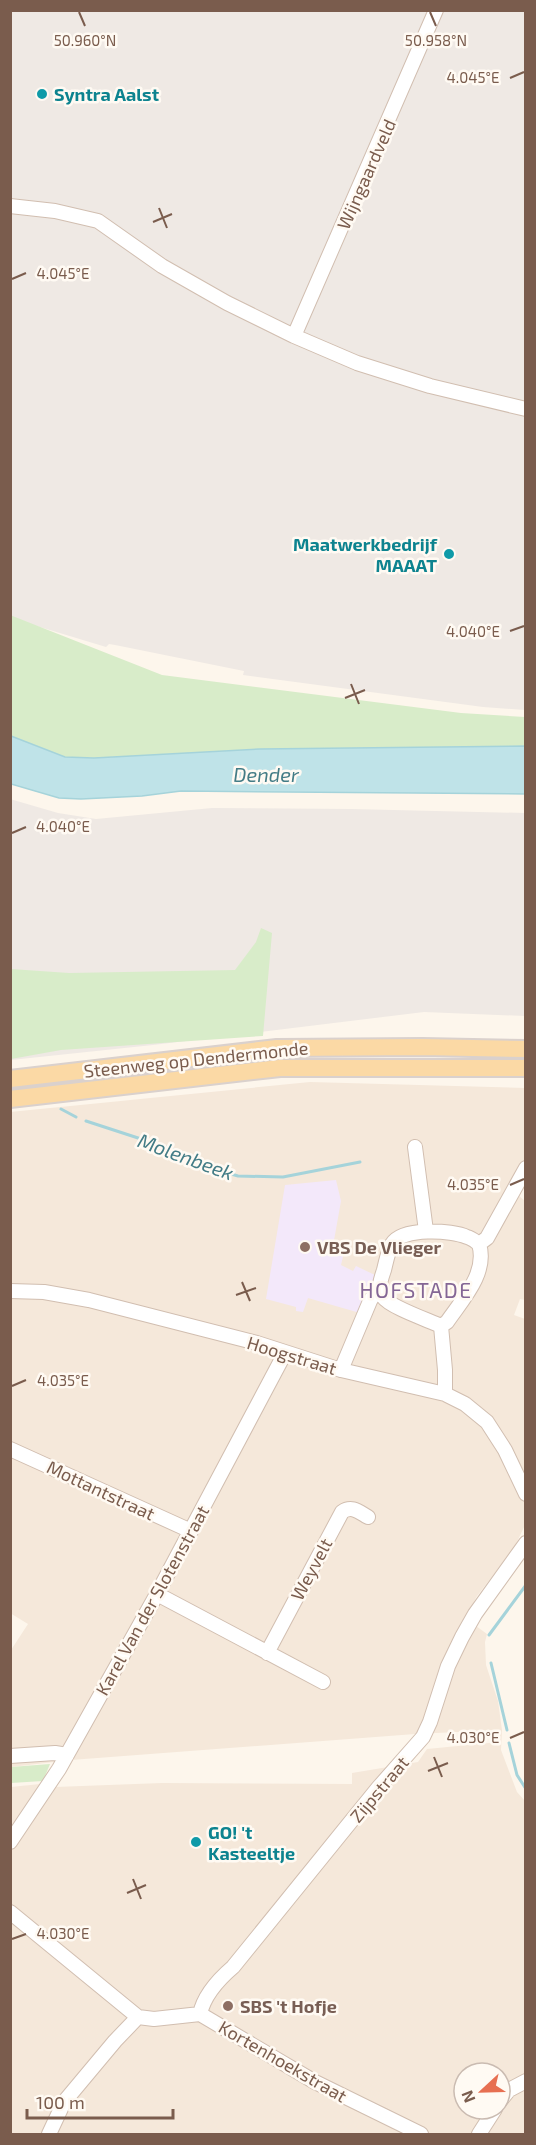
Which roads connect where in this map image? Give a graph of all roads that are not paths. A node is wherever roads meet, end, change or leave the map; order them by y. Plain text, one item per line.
1 (436, 10) edge
2 (10, 206) edge
3 (294, 336) junction
4 (525, 408) edge
5 (525, 1049) edge
6 (525, 1068) edge
7 (10, 1079) edge
8 (10, 1099) edge
9 (415, 1147) dead end
10 (525, 1168) edge
11 (426, 1231) junction
12 (483, 1241) junction
13 (379, 1286) junction
14 (10, 1291) edge
15 (441, 1326) junction
16 (285, 1353) junction
17 (341, 1370) junction
18 (445, 1394) junction
19 (10, 1449) edge
20 (525, 1494) edge
21 (368, 1517) dead end
22 (190, 1531) junction
23 (525, 1543) edge
24 (157, 1594) junction
25 (267, 1653) junction
26 (323, 1682) dead end
27 (67, 1755) junction
28 (10, 1756) edge
29 (10, 1842) edge
30 (10, 1912) edge
31 (200, 2014) junction
32 (138, 2017) junction
33 (487, 2121) edge
34 (49, 2134) edge
35 (421, 2134) edge
36 (479, 2134) edge

1 - 3 street, Wijngaardveld
2 - 3 street
3 - 4 street
5 - 7 main road, Steenweg op Dendermonde
6 - 8 main road, Steenweg op Dendermonde
9 - 11 street
10 - 12 street
11 - 12 street
11 - 13 street
12 - 15 street
13 - 15 street
13 - 17 street
14 - 16 street, Hoogstraat
15 - 18 street
16 - 17 street, Hoogstraat
16 - 22 street, Karel Van der Slotenstraat
17 - 18 street, Hoogstraat
18 - 20 street, Hoogstraat
19 - 22 street, Mottantstraat
21 - 25 street, Weyvelt
22 - 24 street, Karel Van der Slotenstraat
23 - 31 street, Zijpstraat
24 - 25 street
24 - 27 street, Karel Van der Slotenstraat
25 - 26 street
27 - 28 street
27 - 29 street, Karel Van der Slotenstraat
30 - 32 street
31 - 32 street, Kortenhoekstraat
31 - 35 street, Kortenhoekstraat
32 - 34 street
33 - 36 street

